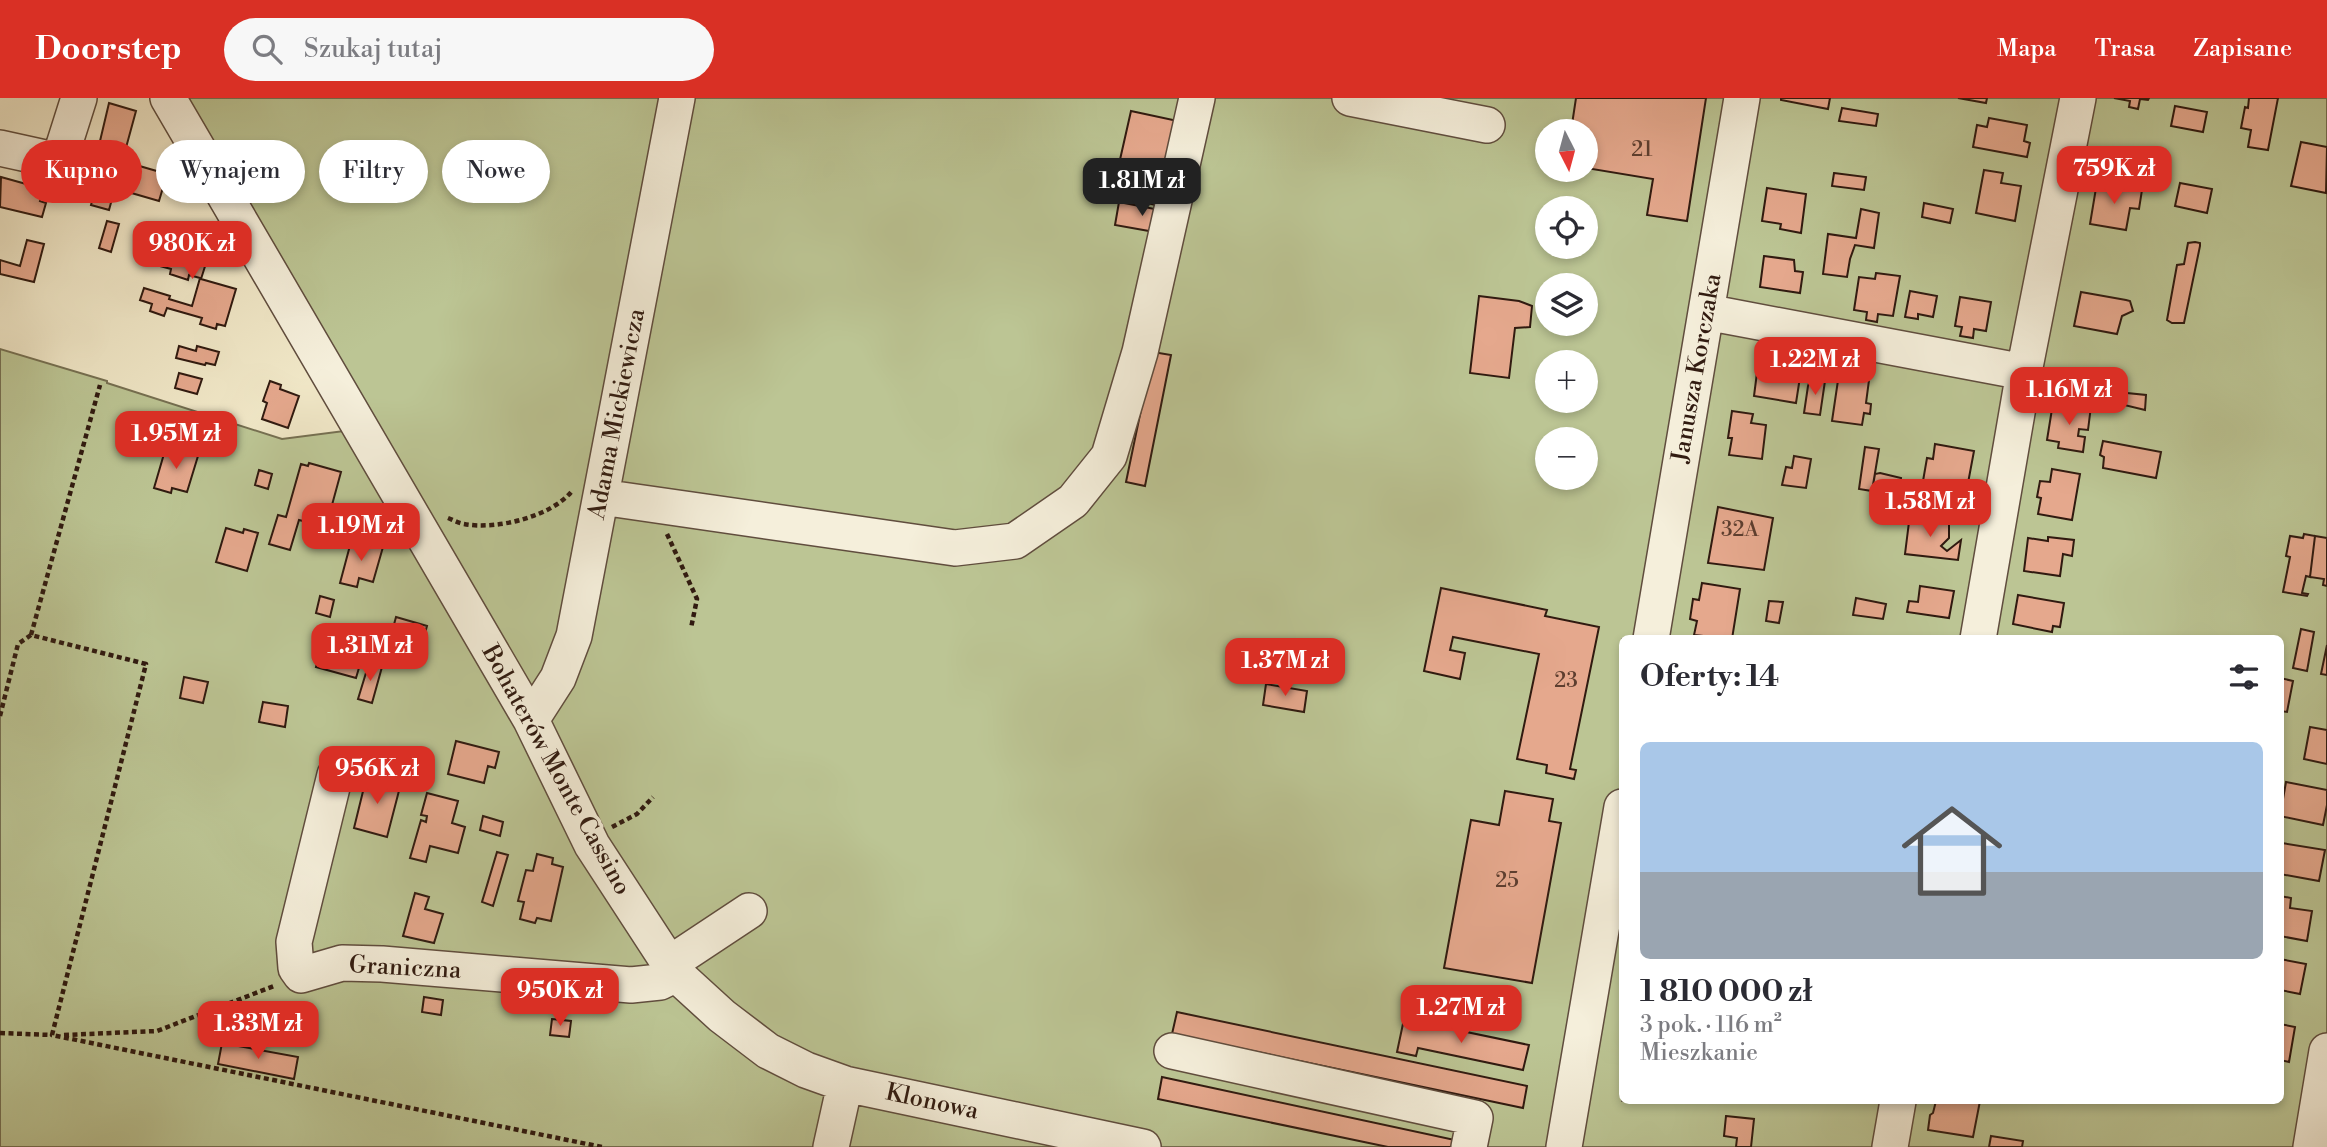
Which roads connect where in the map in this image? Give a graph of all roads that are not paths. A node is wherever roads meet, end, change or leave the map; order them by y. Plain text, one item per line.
1 (79, 98) edge
2 (168, 98) edge
3 (677, 98) edge
4 (1197, 98) edge
5 (1350, 98) edge
6 (1742, 98) edge
7 (2078, 98) edge
8 (1488, 125) dead end
9 (0, 148) edge
10 (1706, 312) junction
11 (2024, 372) junction
12 (587, 493) junction
13 (1652, 635) edge
14 (1979, 635) edge
15 (531, 720) junction
16 (335, 775) dead end
17 (1619, 825) edge
18 (749, 911) dead end
19 (673, 969) junction
20 (1172, 1051) dead end
21 (2327, 1051) edge
22 (845, 1084) junction
23 (1897, 1104) edge
24 (831, 1147) edge
25 (1143, 1147) edge
26 (1469, 1147) edge
27 (1564, 1147) edge
28 (1890, 1147) edge
29 (2311, 1147) edge

1 - 9 street
2 - 15 street, Bohaterów Monte Cassino
3 - 12 street, Adama Mickiewicza
4 - 12 street
5 - 8 street
6 - 10 street, Janusza Korczaka
7 - 11 street
10 - 11 street
10 - 13 street, Janusza Korczaka
11 - 14 street
12 - 15 street, Adama Mickiewicza
15 - 19 street, Bohaterów Monte Cassino
16 - 19 street, Graniczna
17 - 27 street
18 - 19 street, Graniczna
19 - 22 street, Bohaterów Monte Cassino
20 - 26 street
21 - 29 street
22 - 24 street
22 - 25 street, Klonowa
23 - 28 street

